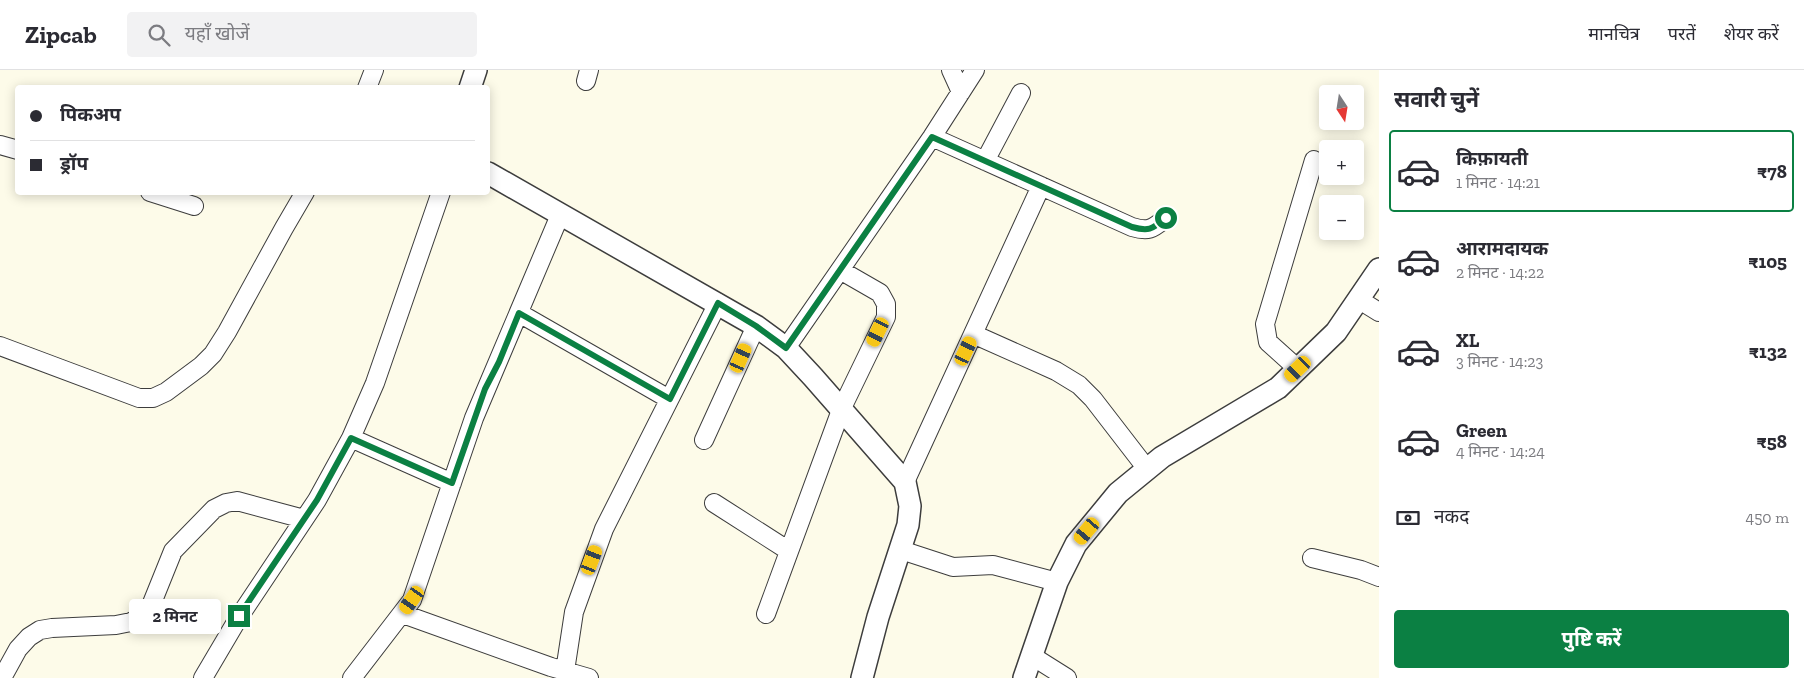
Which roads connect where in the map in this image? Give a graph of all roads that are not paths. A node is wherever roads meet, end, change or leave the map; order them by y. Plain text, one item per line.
1 (374, 70) edge
2 (476, 70) edge
3 (951, 70) edge
4 (975, 70) edge
5 (369, 85) edge
6 (471, 85) edge
7 (961, 92) junction
8 (1021, 93) dead end
9 (932, 137) junction
10 (0, 145) edge
11 (15, 149) edge
12 (1314, 160) dead end
13 (985, 161) junction
14 (490, 175) edge
15 (1041, 186) junction
16 (159, 195) edge
17 (303, 195) edge
18 (440, 195) edge
19 (194, 206) dead end
20 (560, 215) junction
21 (1166, 218) dead end
22 (1379, 269) edge
23 (840, 270) junction
24 (1358, 300) junction
25 (718, 303) junction
26 (1379, 312) edge
27 (519, 313) junction
28 (756, 326) junction
29 (973, 334) junction
30 (0, 346) edge
31 (786, 348) junction
32 (1298, 369) junction
33 (670, 399) junction
34 (841, 410) junction
35 (351, 438) junction
36 (704, 440) dead end
37 (1147, 469) junction
38 (905, 482) junction
39 (452, 483) junction
40 (714, 503) dead end
41 (304, 519) junction
42 (901, 550) junction
43 (789, 551) junction
44 (1312, 558) dead end
45 (1379, 577) edge
46 (1057, 582) junction
47 (403, 614) junction
48 (766, 614) dead end
49 (1032, 656) junction
50 (565, 671) junction
51 (2, 678) edge
52 (203, 678) edge
53 (352, 678) edge
54 (589, 678) edge
55 (862, 678) edge
56 (1024, 678) edge
57 (1067, 678) edge

1 - 5 street
2 - 6 street
3 - 7 street
4 - 7 street
7 - 9 street
8 - 13 street
9 - 13 street
9 - 23 street
10 - 11 street
12 - 32 street
13 - 15 street
14 - 20 street
15 - 21 street
15 - 29 street
16 - 19 street
17 - 30 street
18 - 35 street
20 - 25 street
20 - 27 street
22 - 24 street
23 - 31 street
23 - 34 street
24 - 26 street
24 - 32 street
25 - 28 street
25 - 33 street
27 - 33 street
27 - 39 street
28 - 31 street
28 - 36 street
29 - 37 street
29 - 38 street
31 - 34 street
32 - 37 street
33 - 50 street
34 - 38 street
34 - 43 street
35 - 39 street
35 - 41 street
37 - 46 street
38 - 42 street
39 - 47 street
40 - 43 street
41 - 51 street
41 - 52 street
42 - 46 street
42 - 55 street
43 - 48 street
44 - 45 street
46 - 49 street
47 - 50 street
47 - 53 street
49 - 56 street
49 - 57 street
50 - 54 street

